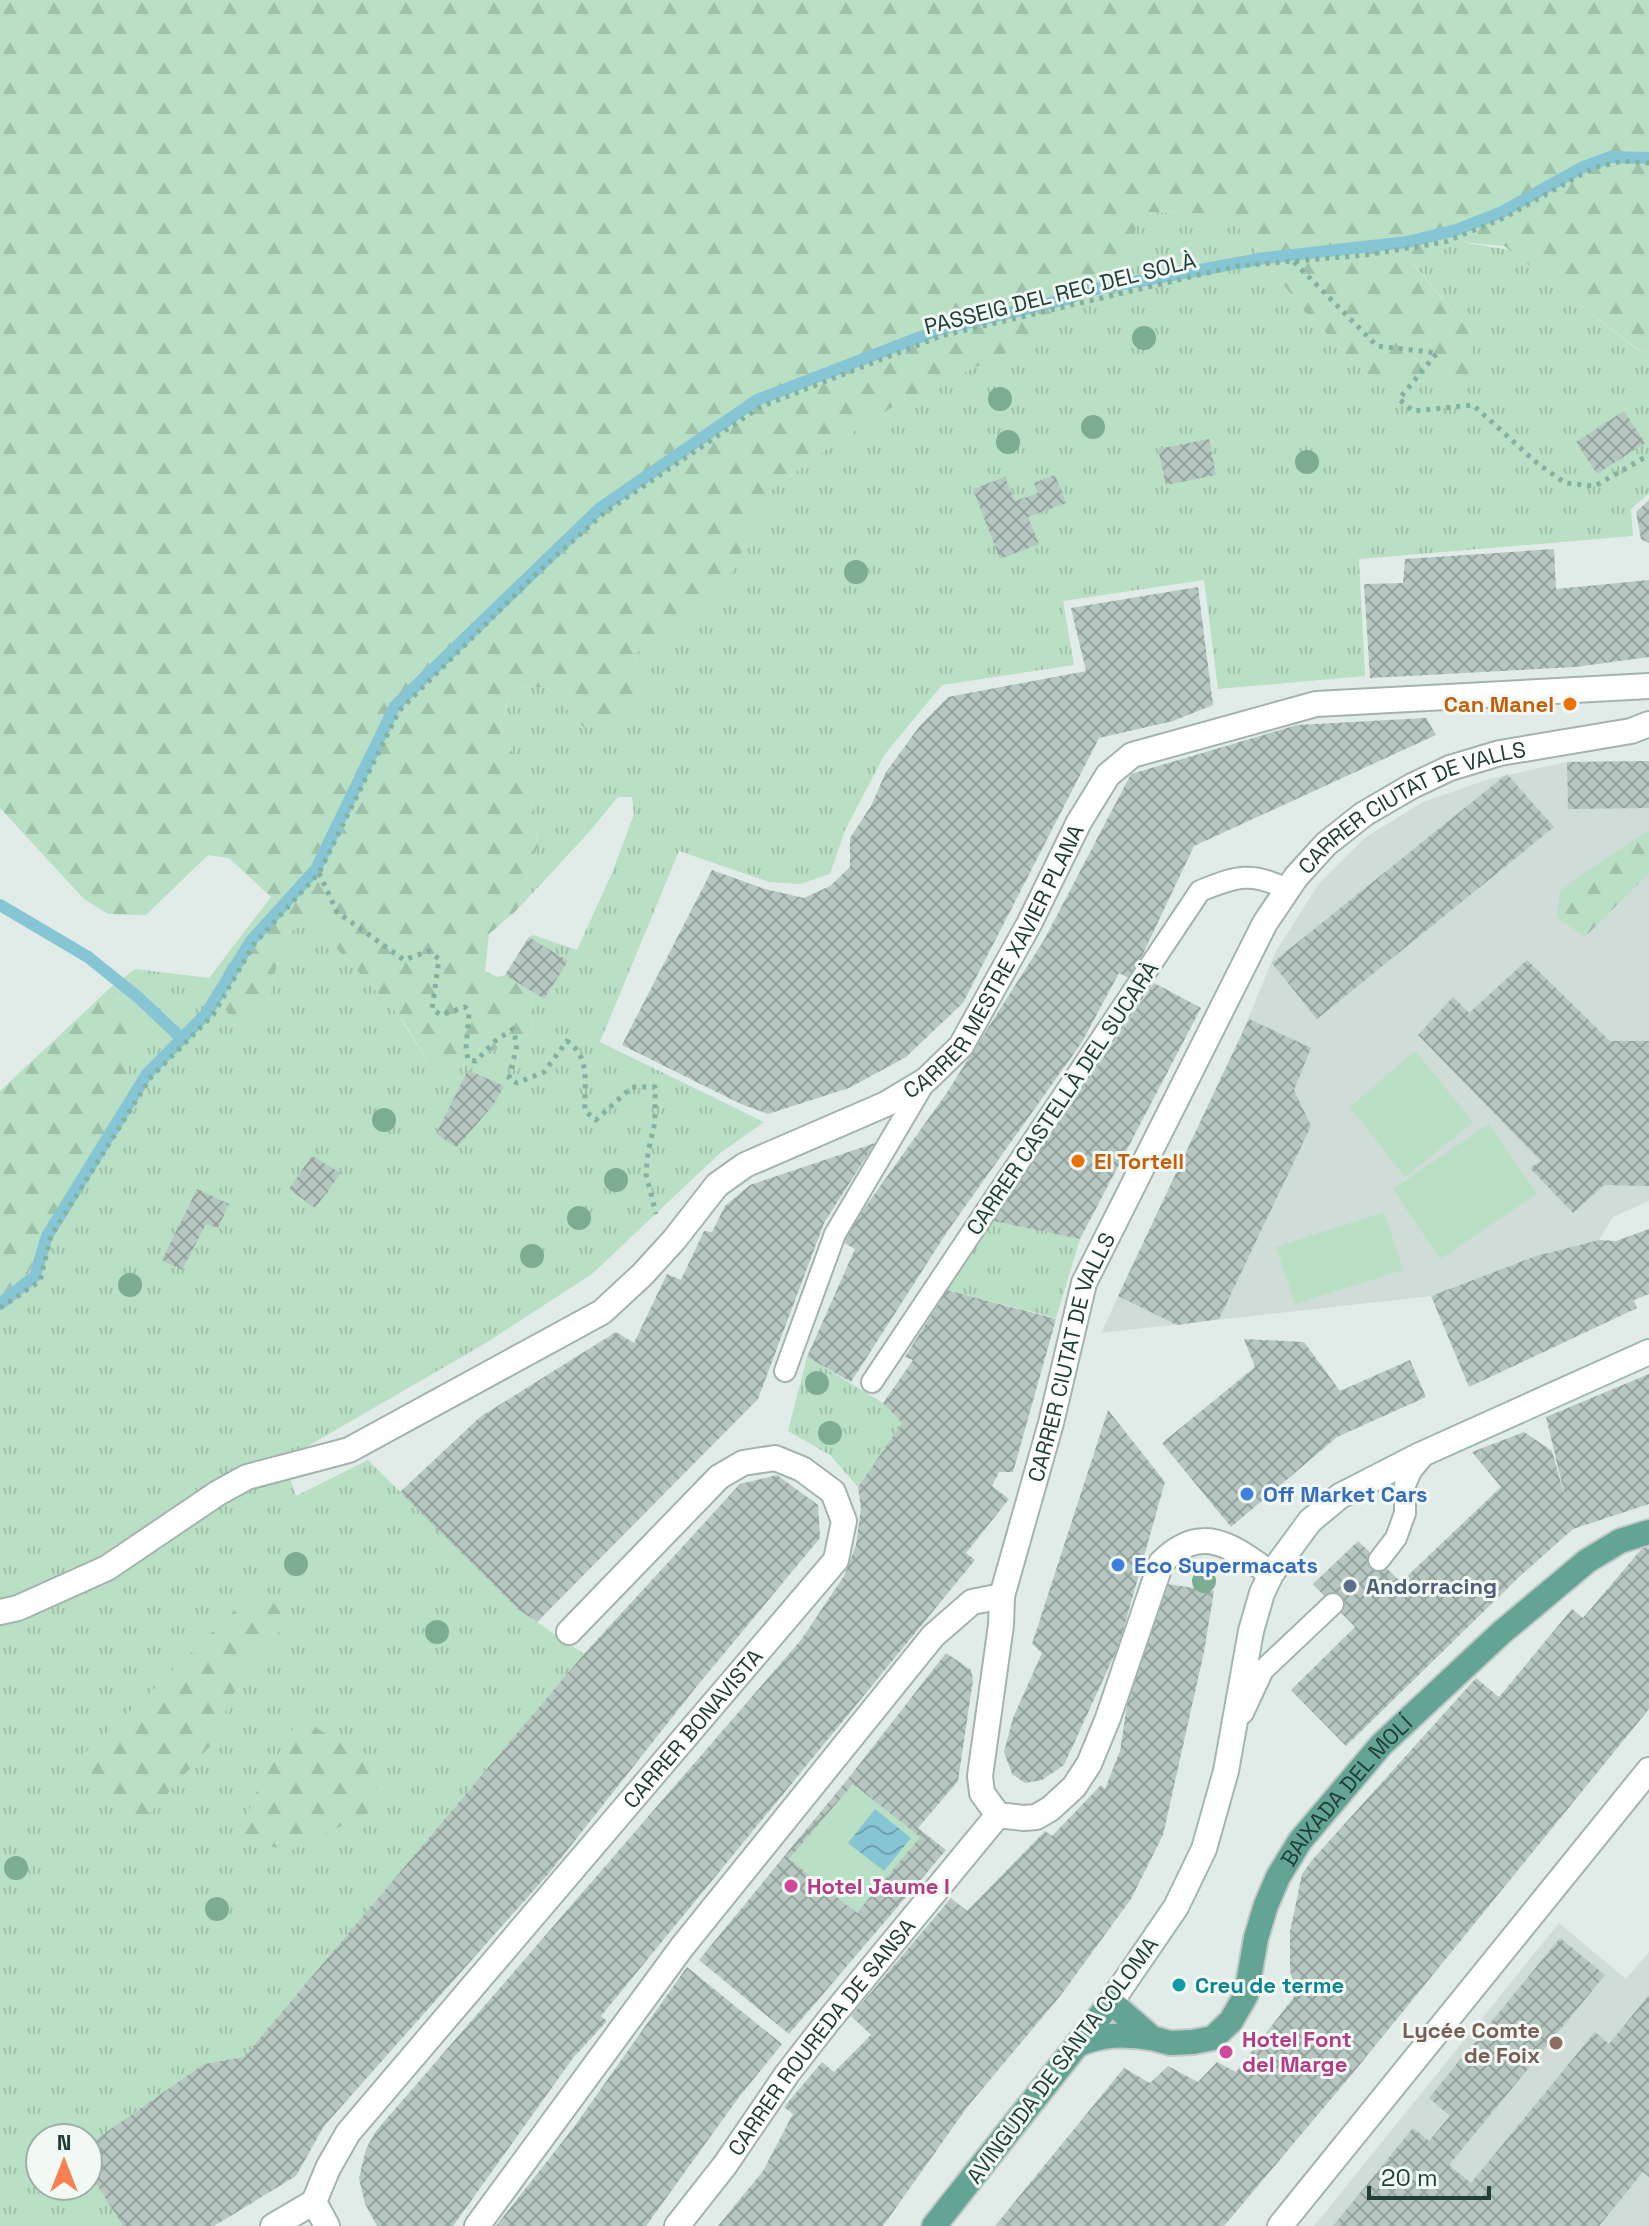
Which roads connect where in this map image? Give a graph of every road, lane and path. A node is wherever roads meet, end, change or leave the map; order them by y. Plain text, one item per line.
1 (1649, 163) edge
2 (1294, 261) junction
3 (1649, 455) edge
4 (1649, 686) edge
5 (1649, 724) edge
6 (319, 873) junction
7 (1288, 890) junction
8 (926, 1080) junction
9 (674, 1240) junction
10 (0, 1308) edge
11 (1649, 1352) edge
12 (785, 1371) dead end
13 (872, 1382) dead end
14 (1427, 1451) junction
15 (1649, 1532) edge
16 (1379, 1560) dead end
17 (1271, 1574) junction
18 (1002, 1596) junction
19 (1333, 1604) dead end
20 (0, 1612) edge
21 (569, 1632) dead end
22 (1228, 1754) junction
23 (1649, 1770) edge
24 (998, 1815) junction
25 (1111, 2002) junction
26 (1152, 2038) junction
27 (1075, 2046) junction
28 (314, 2202) junction
29 (273, 2226) edge
30 (327, 2226) edge
31 (477, 2226) edge
32 (677, 2226) edge
33 (934, 2226) edge
34 (1280, 2226) edge

1 - 2 path, PASSEIG DEL REC DEL SOLÀ
2 - 3 path
2 - 6 path, PASSEIG DEL REC DEL SOLÀ
4 - 8 street, CARRER MESTRE XAVIER PLANA
5 - 7 street, CARRER CIUTAT DE VALLS
6 - 9 path
6 - 10 path, PASSEIG DEL REC DEL SOLÀ
7 - 13 lane, CARRER CASTELLÀ DEL SUCARÀ
7 - 18 street, CARRER CIUTAT DE VALLS
8 - 9 street, CARRER MESTRE XAVIER PLANA
8 - 12 lane
9 - 20 street, CARRER MESTRE XAVIER PLANA
11 - 14 street, AVINGUDA DE SANTA COLOMA
14 - 16 lane
14 - 17 street, AVINGUDA DE SANTA COLOMA
15 - 26 main road, BAIXADA DEL MOLÍ
17 - 22 street, AVINGUDA DE SANTA COLOMA
17 - 24 street
18 - 24 street, CARRER CIUTAT DE VALLS
18 - 31 street
19 - 22 lane
21 - 28 street, CARRER BONAVISTA
22 - 25 street, AVINGUDA DE SANTA COLOMA
23 - 34 street
24 - 32 street, CARRER ROUREDA DE SANSA
25 - 26 main road
25 - 27 main road, AVINGUDA DE SANTA COLOMA
26 - 27 main road, BAIXADA DEL MOLÍ
27 - 33 main road, AVINGUDA DE SANTA COLOMA
28 - 29 street
28 - 30 street

